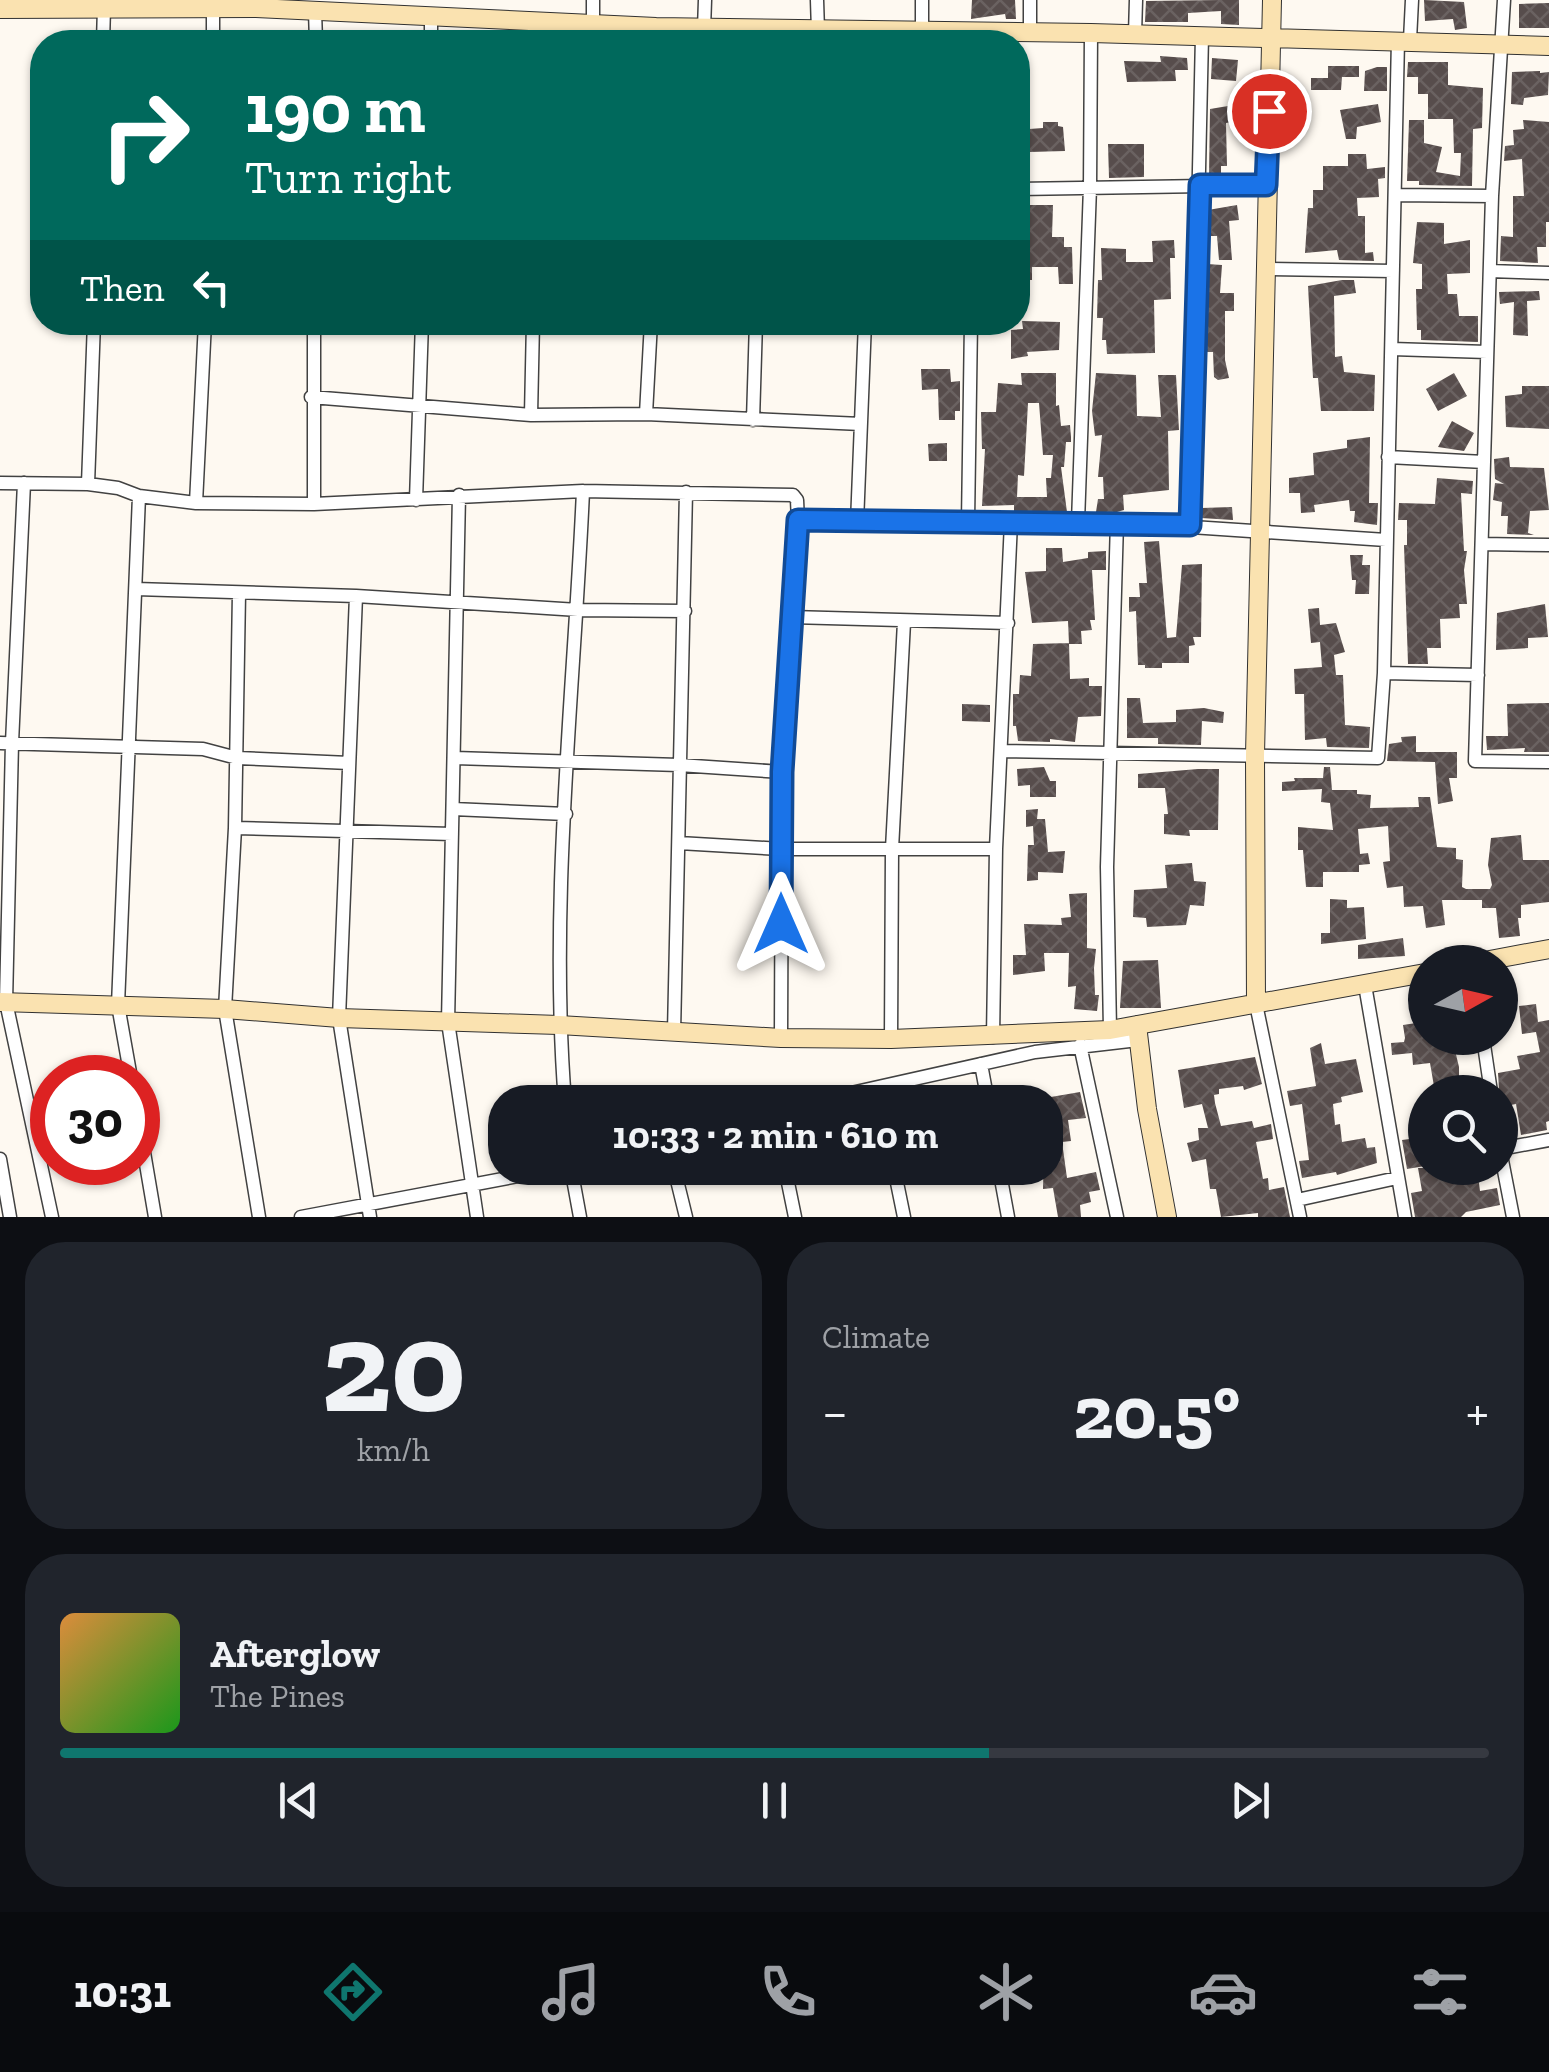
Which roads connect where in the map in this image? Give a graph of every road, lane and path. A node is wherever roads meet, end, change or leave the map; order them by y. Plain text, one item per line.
1 (482, 0) edge
2 (593, 0) edge
3 (705, 0) edge
4 (817, 0) edge
5 (922, 0) edge
6 (1030, 0) edge
7 (1136, 0) edge
8 (1272, 0) edge
9 (1412, 0) edge
10 (1504, 0) edge
11 (27, 4) edge
12 (149, 4) edge
13 (256, 4) edge
14 (104, 7) junction
15 (365, 7) edge
16 (213, 8) junction
17 (0, 9) edge
18 (315, 11) junction
19 (431, 18) junction
20 (481, 21) junction
21 (593, 25) junction
22 (704, 29) junction
23 (103, 30) edge
24 (213, 30) edge
25 (316, 30) edge
26 (431, 30) edge
27 (527, 30) edge
28 (561, 30) edge
29 (624, 30) edge
30 (696, 30) edge
31 (713, 30) edge
32 (818, 30) edge
33 (922, 30) edge
34 (1091, 33) junction
35 (1030, 34) joint
36 (1135, 34) junction
37 (1202, 36) junction
38 (1271, 37) junction
39 (1404, 40) junction
40 (1501, 44) junction
41 (1549, 46) edge
42 (1200, 185) junction
43 (1266, 185) junction
44 (1090, 186) junction
45 (1030, 188) edge
46 (1395, 195) junction
47 (1492, 196) junction
48 (1266, 268) junction
49 (1394, 271) junction
50 (1490, 272) junction
51 (1549, 273) edge
52 (94, 335) edge
53 (204, 335) edge
54 (314, 335) edge
55 (421, 335) edge
56 (534, 335) edge
57 (650, 335) edge
58 (755, 335) edge
59 (864, 335) edge
60 (971, 335) edge
61 (1392, 349) junction
62 (1487, 352) junction
63 (312, 397) junction
64 (418, 405) junction
65 (531, 414) junction
66 (646, 414) junction
67 (752, 420) junction
68 (861, 424) junction
69 (1388, 457) junction
70 (1484, 462) junction
71 (0, 483) edge
72 (24, 483) junction
73 (88, 484) junction
74 (583, 491) junction
75 (686, 492) junction
76 (458, 495) junction
77 (139, 496) junction
78 (416, 500) junction
79 (196, 503) junction
80 (314, 504) junction
81 (798, 520) junction
82 (857, 522) junction
83 (968, 522) junction
84 (1011, 522) junction
85 (1078, 522) junction
86 (1117, 522) junction
87 (1190, 525) junction
88 (1260, 532) junction
89 (1386, 540) junction
90 (1482, 544) junction
91 (1549, 545) edge
92 (136, 589) junction
93 (239, 592) junction
94 (356, 596) junction
95 (456, 602) junction
96 (578, 610) junction
97 (685, 611) junction
98 (791, 618) junction
99 (904, 622) junction
100 (1008, 622) junction
101 (1384, 673) junction
102 (1478, 675) junction
103 (6, 743) edge
104 (128, 748) junction
105 (1110, 751) junction
106 (1002, 752) junction
107 (1255, 755) junction
108 (237, 758) junction
109 (455, 758) junction
110 (567, 762) junction
111 (1549, 762) edge
112 (349, 763) junction
113 (679, 764) junction
114 (782, 772) junction
115 (452, 809) junction
116 (566, 814) junction
117 (235, 828) junction
118 (345, 832) junction
119 (452, 834) junction
120 (680, 843) junction
121 (781, 849) junction
122 (892, 849) junction
123 (996, 849) junction
124 (1549, 949) edge
125 (1518, 955) edge
126 (1408, 976) edge
127 (1365, 985) junction
128 (3, 1002) edge
129 (1256, 1004) junction
130 (118, 1005) junction
131 (225, 1010) junction
132 (339, 1018) junction
133 (448, 1022) junction
134 (559, 1026) junction
135 (1110, 1030) junction
136 (674, 1032) junction
137 (1138, 1032) junction
138 (6, 1033) edge
139 (992, 1037) junction
140 (781, 1038) junction
141 (891, 1040) junction
142 (1080, 1045) junction
143 (126, 1055) edge
144 (981, 1064) junction
145 (564, 1085) edge
146 (884, 1085) edge
147 (985, 1085) edge
148 (1549, 1140) edge
149 (1518, 1146) edge
150 (0, 1159) edge
151 (1397, 1178) junction
152 (488, 1182) edge
153 (150, 1185) edge
154 (574, 1185) edge
155 (678, 1185) edge
156 (788, 1185) edge
157 (897, 1185) edge
158 (1003, 1185) edge
159 (1506, 1185) edge
160 (470, 1186) junction
161 (1297, 1200) junction
162 (369, 1212) edge
163 (10, 1217) edge
164 (52, 1217) edge
165 (155, 1217) edge
166 (259, 1217) edge
167 (301, 1217) edge
168 (476, 1217) edge
169 (580, 1217) edge
170 (686, 1217) edge
171 (795, 1217) edge
172 (904, 1217) edge
173 (1008, 1217) edge
174 (1118, 1217) edge
175 (1167, 1217) edge
176 (1300, 1217) edge
177 (1405, 1217) edge
178 (1512, 1217) edge

1 - 20 street
2 - 21 street
3 - 22 street
4 - 32 street
5 - 33 street
6 - 35 street
7 - 36 street
8 - 38 street
9 - 39 street
10 - 40 street
11 - 14 street
11 - 17 street
12 - 14 street
12 - 16 street
13 - 16 street
13 - 18 street
14 - 23 street
15 - 18 street
15 - 19 street
16 - 24 street
18 - 25 street
19 - 20 street
19 - 26 street
20 - 27 street
21 - 28 street
21 - 29 street
22 - 30 street
22 - 31 street
34 - 35 street
34 - 36 street
34 - 44 street
36 - 37 street
37 - 38 street
37 - 42 street
38 - 39 street
38 - 43 street
39 - 40 street
39 - 46 street
40 - 41 street
40 - 47 street
42 - 43 street
42 - 44 street
42 - 87 street
43 - 48 street
44 - 45 street
44 - 85 street
46 - 47 street
46 - 49 street
47 - 50 street
48 - 49 street
48 - 88 street
49 - 61 street
50 - 51 street
50 - 62 street
52 - 73 street
53 - 79 street
54 - 63 street
55 - 64 street
56 - 65 street
57 - 66 street
58 - 67 street
59 - 68 street
60 - 83 street
61 - 62 street
61 - 69 street
62 - 70 street
63 - 64 street
63 - 80 street
64 - 65 street
64 - 78 street
65 - 66 street
66 - 67 street
67 - 68 street
68 - 82 street
69 - 70 street
69 - 89 street
70 - 90 street
71 - 72 street
72 - 73 street
72 - 103 street
73 - 77 street
74 - 75 street
74 - 76 street
74 - 96 street
75 - 81 street
75 - 97 street
76 - 78 street
76 - 95 street
77 - 79 street
77 - 92 street
78 - 80 street
79 - 80 street
81 - 82 street
81 - 98 street
82 - 83 street
83 - 84 street
84 - 85 street
84 - 100 street
85 - 86 street
86 - 87 street
86 - 105 street
87 - 88 street
88 - 89 street
88 - 107 street
89 - 101 street
90 - 91 street
90 - 102 street
92 - 93 street
92 - 104 street
93 - 94 street
93 - 108 street
94 - 95 street
94 - 112 street
95 - 96 street
95 - 109 street
96 - 97 street
96 - 110 street
97 - 113 street
98 - 99 street
98 - 114 street
99 - 100 street
99 - 122 street
100 - 106 street
101 - 102 street
101 - 107 street
102 - 111 street
103 - 104 street
103 - 128 street
104 - 108 street
104 - 130 street
105 - 106 street
105 - 107 street
105 - 135 street
106 - 123 street
107 - 129 street
108 - 112 street
108 - 117 street
109 - 110 street
109 - 115 street
110 - 113 street
110 - 116 street
112 - 118 street
113 - 114 street
113 - 120 street
114 - 121 street
115 - 116 street
115 - 119 street
116 - 134 street
117 - 118 street
117 - 131 street
118 - 119 street
118 - 132 street
119 - 133 street
120 - 121 street
120 - 136 street
121 - 122 street
121 - 140 street
122 - 123 street
122 - 141 street
123 - 139 street
124 - 125 street
126 - 127 street
127 - 129 street
127 - 151 street
128 - 130 street
128 - 138 street
129 - 137 street
129 - 161 street
130 - 131 street
130 - 143 street
131 - 132 street
131 - 166 street
132 - 133 street
132 - 162 street
133 - 134 street
133 - 160 street
134 - 136 street
134 - 145 street
135 - 137 street
135 - 139 street
136 - 140 street
137 - 142 street
137 - 175 street
138 - 164 street
139 - 141 street
140 - 141 street
142 - 144 street
142 - 174 street
144 - 146 street
144 - 147 street
148 - 149 street
150 - 163 street
151 - 161 street
151 - 177 street
152 - 160 street
153 - 165 street
154 - 169 street
155 - 170 street
156 - 171 street
157 - 172 street
158 - 173 street
159 - 178 street
160 - 162 street
160 - 168 street
161 - 176 street
162 - 167 street

